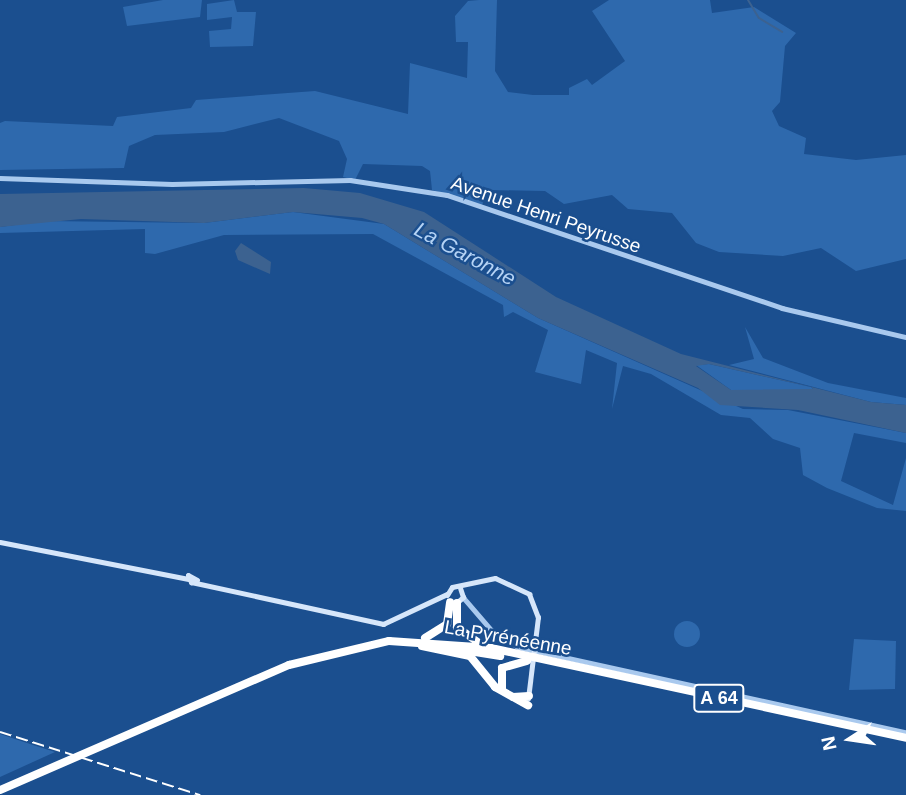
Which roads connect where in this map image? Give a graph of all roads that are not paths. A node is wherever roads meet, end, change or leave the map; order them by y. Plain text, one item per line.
1 (0, 178) edge
2 (906, 337) edge
3 (0, 542) edge
4 (475, 584) junction
5 (460, 588) junction
6 (455, 599) junction
7 (409, 640) junction
8 (422, 646) junction
9 (506, 651) junction
10 (527, 661) junction
11 (525, 704) junction
12 (906, 732) edge
13 (906, 738) edge
14 (906, 744) edge
15 (88, 755) junction
16 (1, 793) edge

1 - 2 street, Avenue Henri Peyrusse
3 - 6 main road
4 - 5 main road
4 - 6 main road
4 - 11 main road
5 - 6 main road
5 - 6 main road
6 - 7 highway
6 - 9 highway
6 - 12 street
7 - 9 highway, La Pyrénéenne / A 64
7 - 15 highway, La Pyrénéenne / A 64
8 - 10 highway, La Pyrénéenne / A 64
8 - 11 highway
8 - 15 highway, La Pyrénéenne / A 64
9 - 13 highway, La Pyrénéenne / A 64
10 - 11 highway
10 - 14 highway, La Pyrénéenne / A 64
15 - 16 highway, La Pyrénéenne / A 64

